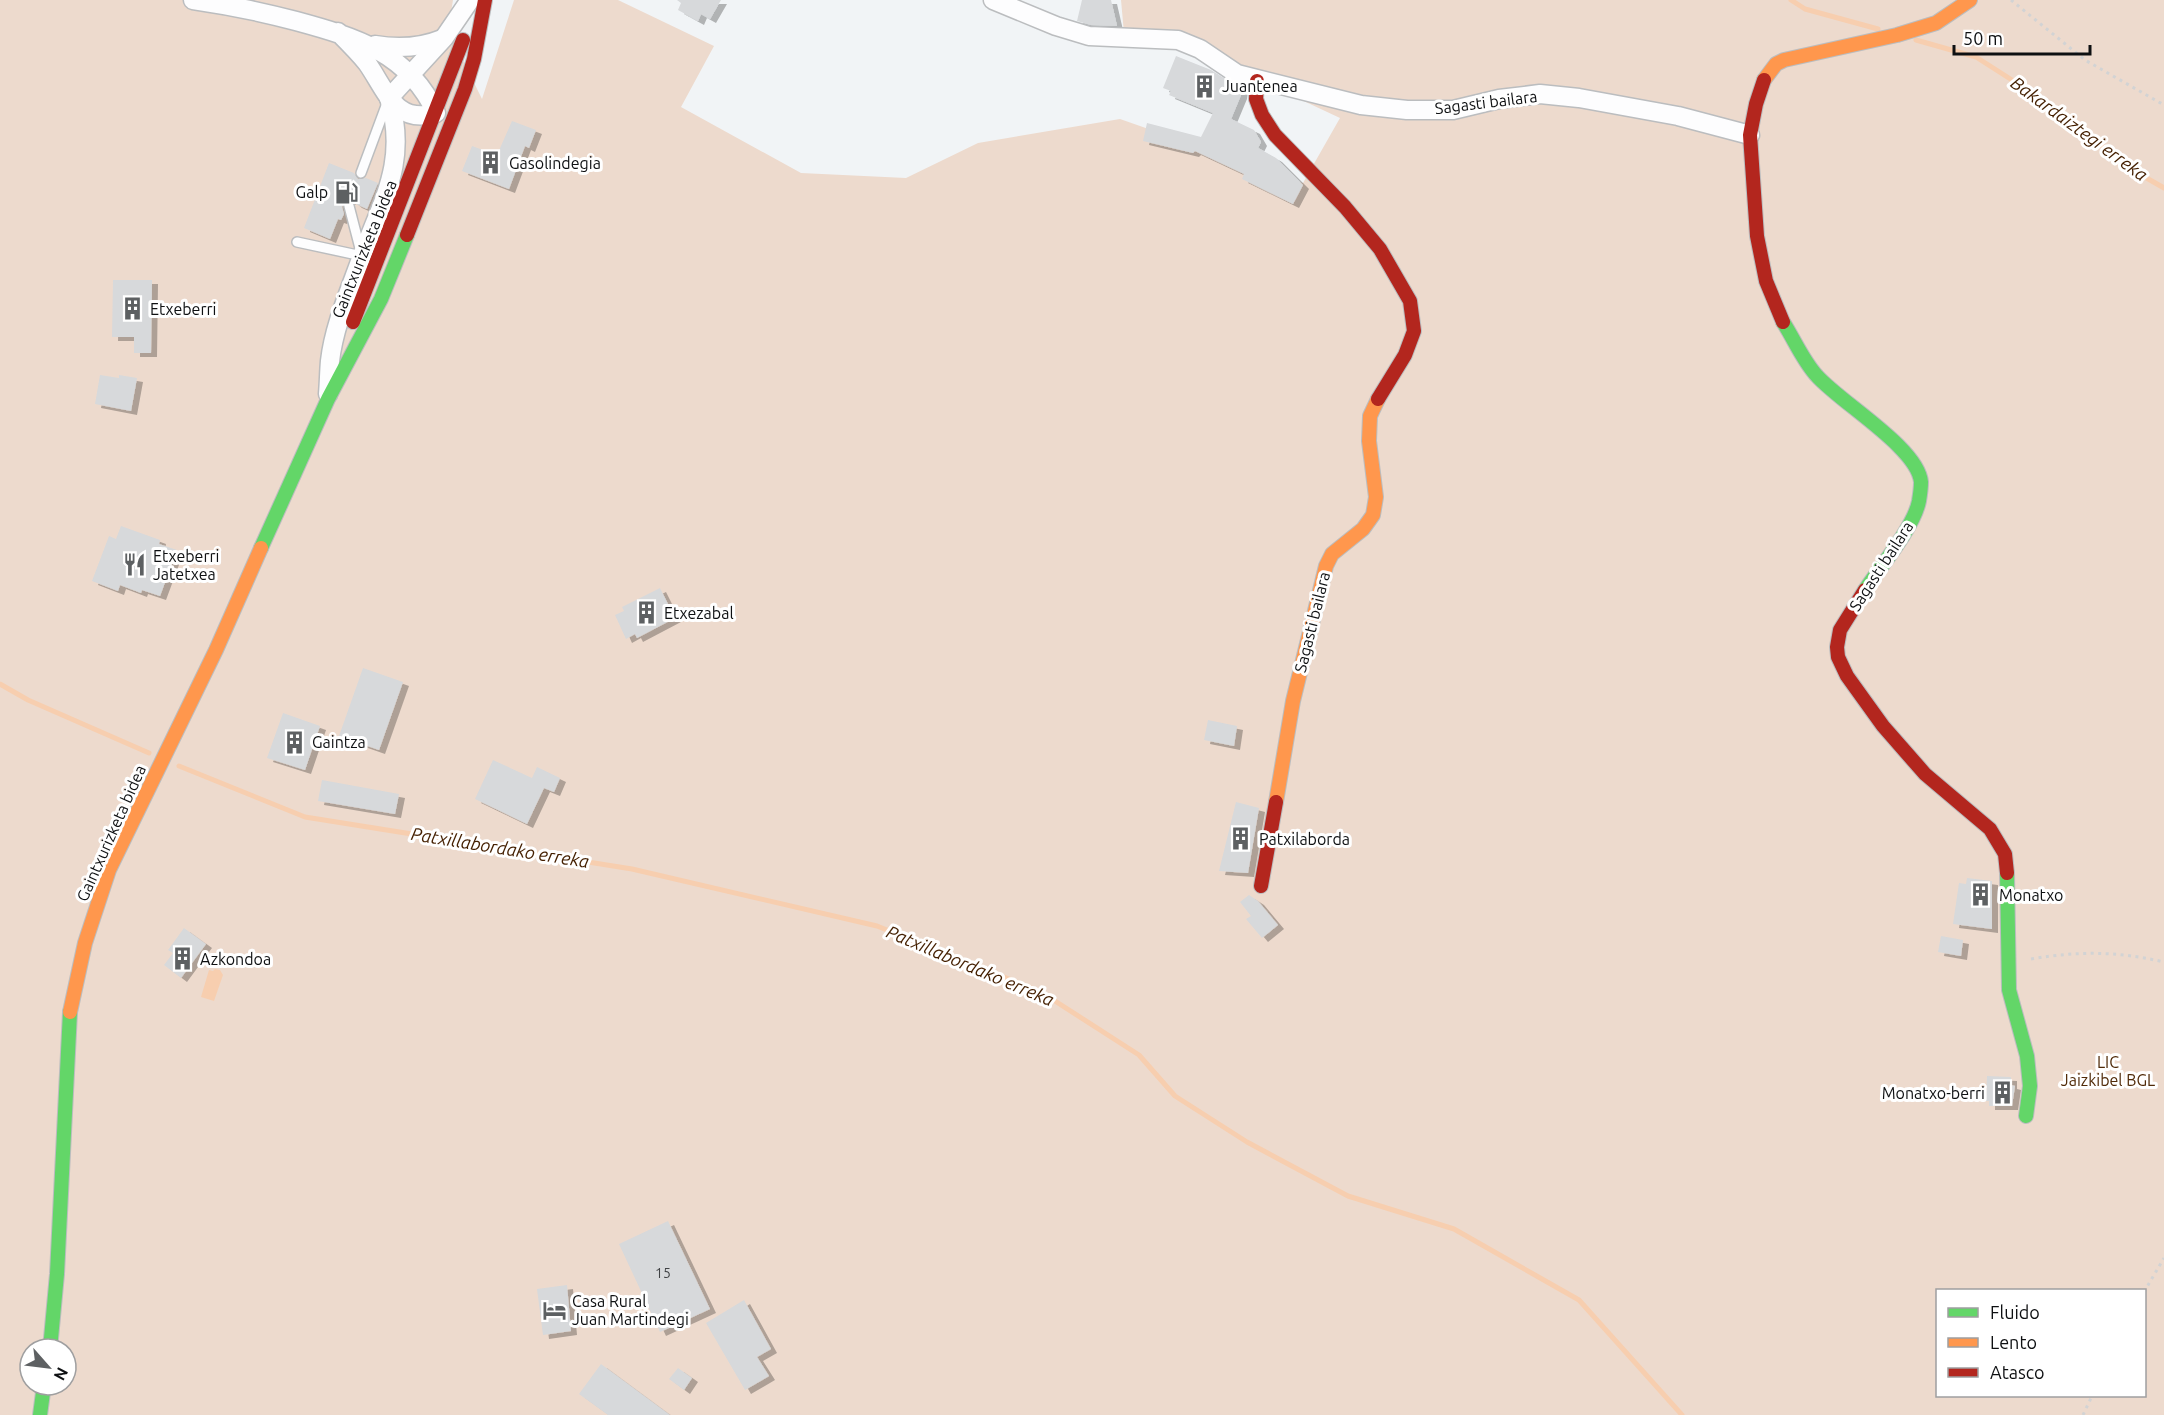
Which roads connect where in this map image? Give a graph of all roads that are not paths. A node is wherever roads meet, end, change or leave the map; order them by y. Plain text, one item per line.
1 (193, 0) edge
2 (470, 0) edge
3 (478, 0) edge
4 (485, 0) edge
5 (993, 0) edge
6 (1970, 0) edge
7 (338, 32) junction
8 (444, 38) junction
9 (362, 41) junction
10 (410, 74) junction
11 (1257, 81) junction
12 (465, 90) junction
13 (389, 98) junction
14 (436, 113) junction
15 (1750, 135) junction
16 (361, 173) dead end
17 (349, 206) dead end
18 (417, 211) junction
19 (297, 242) dead end
20 (362, 256) junction
21 (328, 399) junction
22 (1261, 886) dead end
23 (2026, 1116) dead end
24 (51, 1337) edge
25 (42, 1397) edge
26 (40, 1415) edge

1 - 7 street
2 - 8 street
3 - 14 street, Gaintxurizketa bidea
4 - 12 street, Gaintxurizketa bidea
5 - 11 street, Sagasti bailara
6 - 15 street, Sagasti bailara
7 - 9 street
7 - 13 street
8 - 9 street
8 - 10 street
9 - 10 street
10 - 13 street
10 - 14 street
11 - 15 street, Sagasti bailara
11 - 22 street, Sagasti bailara
12 - 14 street
12 - 18 street, Gaintxurizketa bidea
13 - 14 street
13 - 16 lane
13 - 20 street
14 - 18 street, Gaintxurizketa bidea
14 - 21 street, Gaintxurizketa bidea
15 - 23 street, Sagasti bailara
17 - 20 lane
18 - 21 street, Gaintxurizketa bidea
19 - 20 lane
20 - 21 street
21 - 24 street, Gaintxurizketa bidea
25 - 26 street

